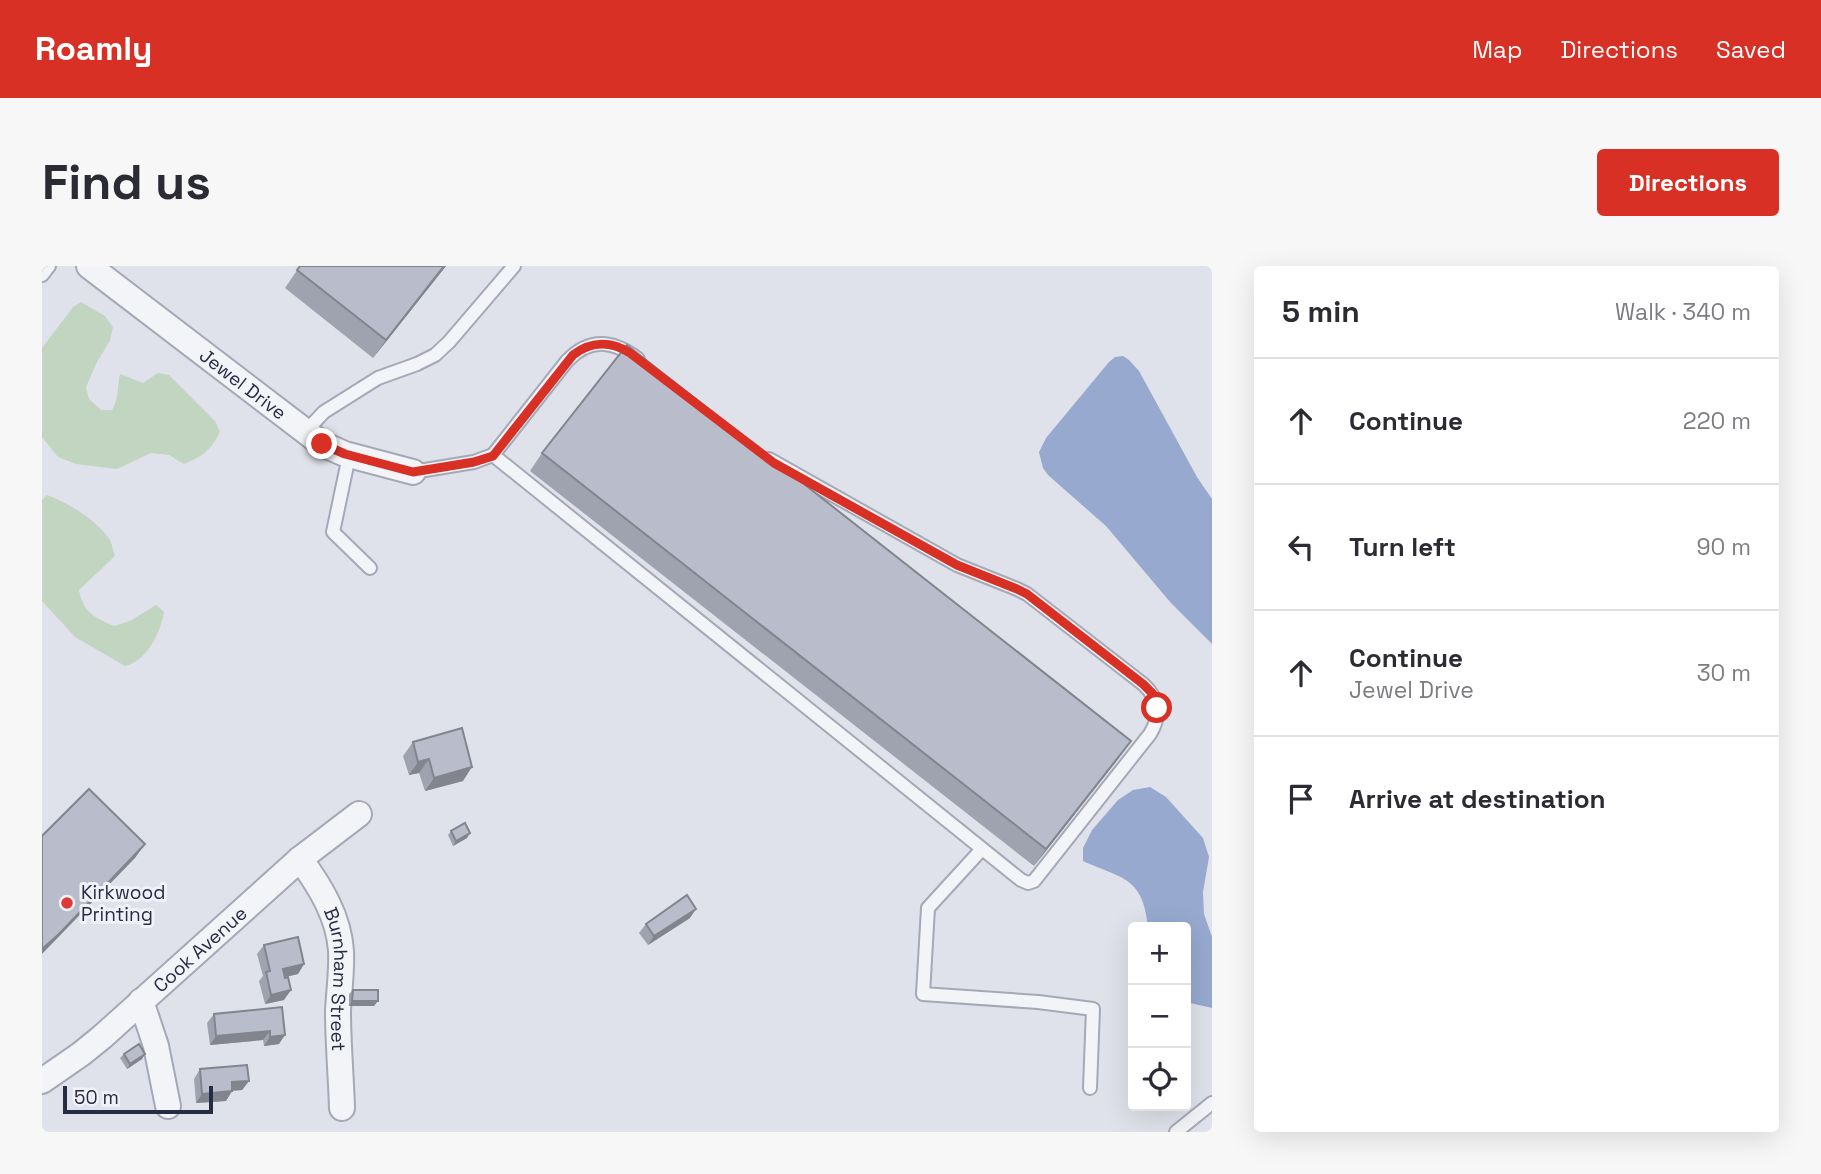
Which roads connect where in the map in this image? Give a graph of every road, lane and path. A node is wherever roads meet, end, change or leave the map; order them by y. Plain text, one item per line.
1 (49, 266) edge
2 (514, 266) edge
3 (97, 268) edge
4 (42, 275) edge
5 (651, 369) edge
6 (305, 432) junction
7 (755, 450) edge
8 (349, 456) junction
9 (493, 456) junction
10 (413, 472) joint
11 (370, 568) dead end
12 (359, 814) dead end
13 (982, 849) junction
14 (300, 859) junction
15 (141, 1001) junction
16 (42, 1081) edge
17 (1090, 1088) dead end
18 (1212, 1103) edge
19 (168, 1106) dead end
20 (342, 1108) dead end
21 (1176, 1132) edge

1 - 4 lane
2 - 6 lane
3 - 6 street, Jewel Drive
5 - 9 lane
6 - 8 street, Jewel Drive
7 - 13 lane
8 - 10 street, Jewel Drive
8 - 11 lane
9 - 10 lane
9 - 13 lane
12 - 14 street, Cook Avenue
13 - 17 lane
14 - 15 street, Cook Avenue
14 - 20 street, Burnham Street
15 - 16 street, Cook Avenue
15 - 19 street
18 - 21 lane

